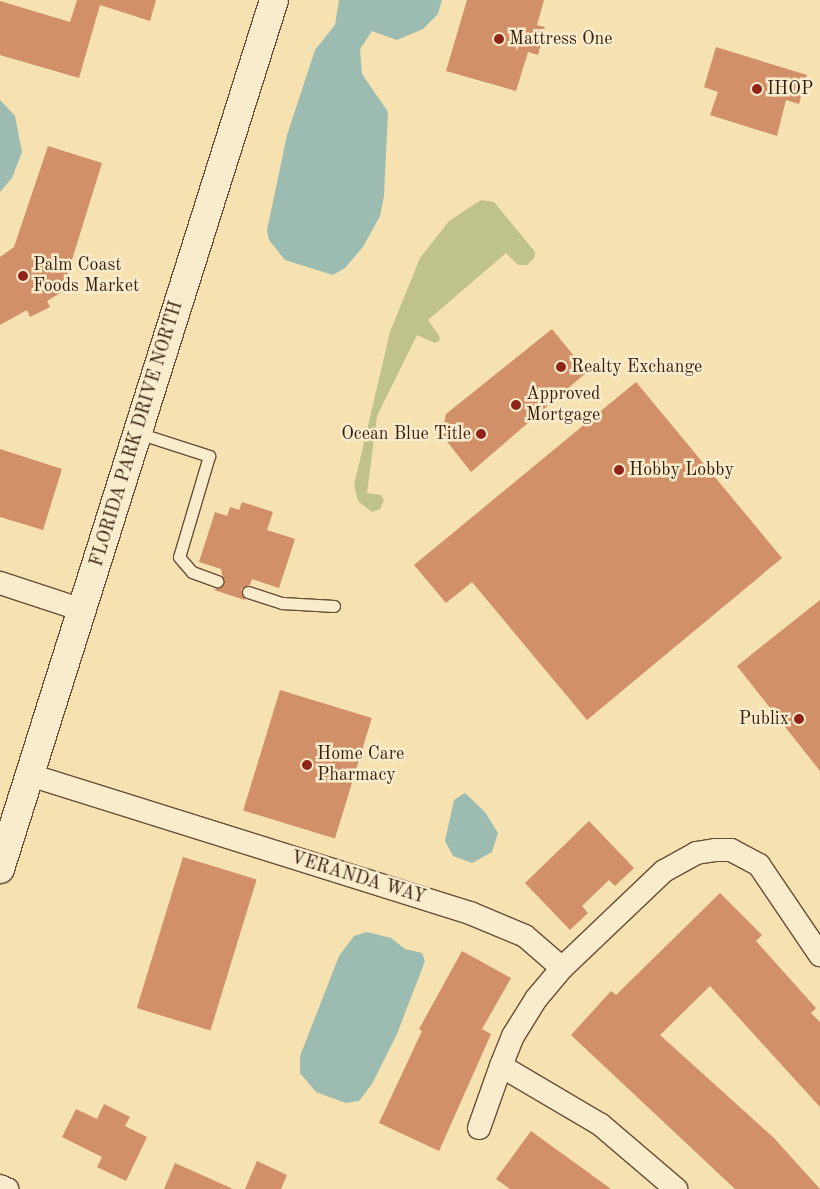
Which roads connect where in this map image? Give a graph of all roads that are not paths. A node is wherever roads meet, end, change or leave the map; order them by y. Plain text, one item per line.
1 (274, 0) edge
2 (138, 433) junction
3 (217, 581) dead end
4 (0, 583) edge
5 (248, 592) dead end
6 (334, 606) dead end
7 (82, 610) junction
8 (30, 775) junction
9 (0, 869) edge
10 (820, 954) edge
11 (562, 968) junction
12 (501, 1066) junction
13 (479, 1128) dead end
14 (0, 1186) edge
15 (7, 1189) edge
16 (676, 1189) edge

1 - 2 street, FLORIDA PARK DRIVE NORTH
2 - 3 lane
2 - 7 street, FLORIDA PARK DRIVE NORTH
4 - 7 street
5 - 6 lane
7 - 8 street, FLORIDA PARK DRIVE NORTH
8 - 9 street, FLORIDA PARK DRIVE NORTH
8 - 11 street, VERANDA WAY
10 - 11 street
11 - 12 street
12 - 13 street
12 - 16 street
14 - 15 street

